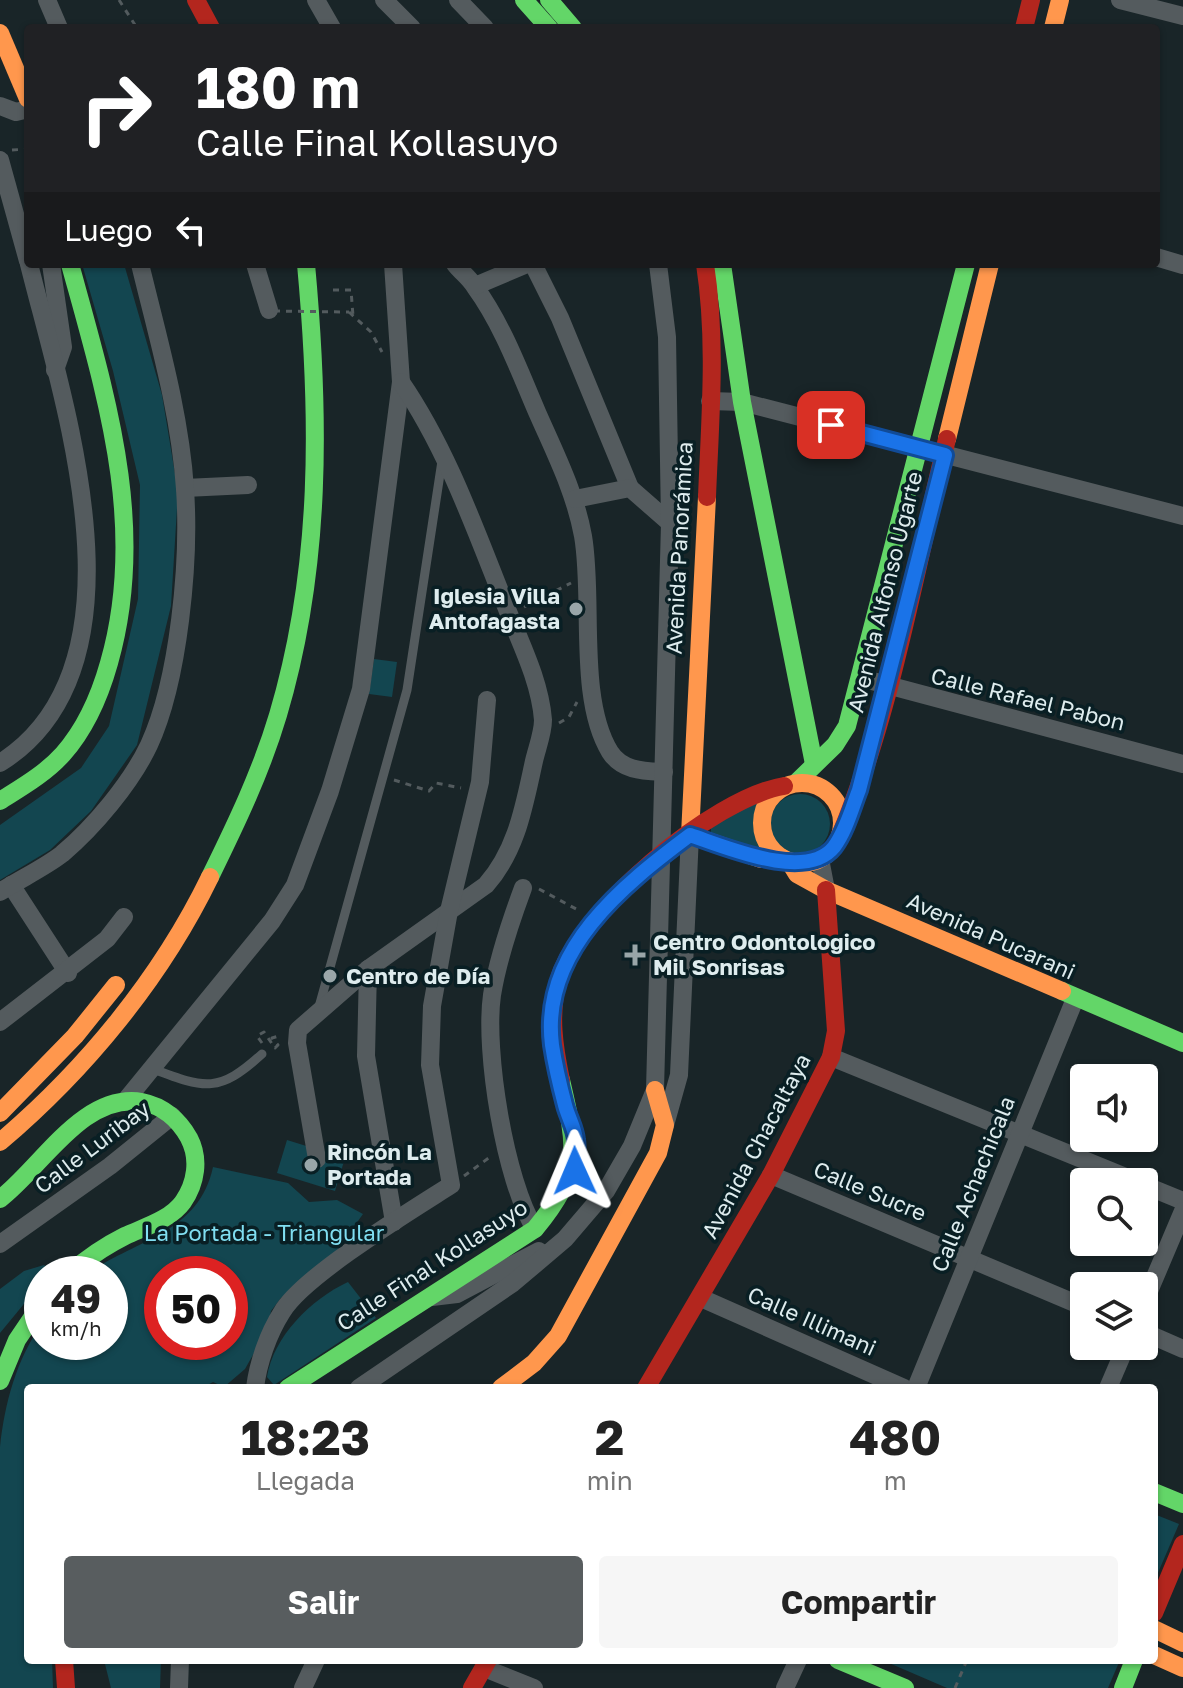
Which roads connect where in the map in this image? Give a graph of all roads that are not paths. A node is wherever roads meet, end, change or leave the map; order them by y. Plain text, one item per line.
1 (47, 0) edge
2 (196, 0) edge
3 (316, 0) edge
4 (384, 0) edge
5 (458, 0) edge
6 (524, 0) edge
7 (549, 0) edge
8 (1031, 0) edge
9 (1060, 0) edge
10 (1120, 0) edge
11 (1183, 16) edge
12 (57, 24) edge
13 (209, 24) edge
14 (333, 24) edge
15 (408, 24) edge
16 (481, 24) edge
17 (545, 24) edge
18 (570, 24) edge
19 (1025, 24) edge
20 (1054, 24) edge
21 (0, 33) edge
22 (24, 90) edge
23 (0, 106) edge
24 (24, 110) edge
25 (0, 160) edge
26 (24, 247) edge
27 (1160, 258) edge
28 (1183, 265) edge
29 (30, 268) edge
30 (52, 268) edge
31 (71, 268) edge
32 (141, 268) edge
33 (256, 268) edge
34 (291, 268) edge
35 (306, 268) edge
36 (393, 268) edge
37 (459, 268) edge
38 (518, 268) edge
39 (535, 268) edge
40 (658, 268) edge
41 (705, 268) edge
42 (723, 268) edge
43 (965, 268) edge
44 (989, 268) edge
45 (475, 286) junction
46 (271, 310) road end
47 (55, 370) junction
48 (401, 382) junction
49 (710, 401) junction
50 (742, 402) junction
51 (919, 448) junction
52 (945, 455) junction
53 (443, 457) junction
54 (248, 485) dead end
55 (185, 488) junction
56 (630, 488) junction
57 (575, 499) junction
58 (1183, 516) edge
59 (670, 523) junction
60 (861, 678) junction
61 (887, 687) junction
62 (487, 700) dead end
63 (0, 763) edge
64 (814, 764) junction
65 (1183, 764) edge
66 (664, 772) junction
67 (790, 784) junction
68 (0, 801) edge
69 (690, 835) junction
70 (840, 836) junction
71 (662, 856) junction
72 (785, 859) junction
73 (820, 859) junction
74 (183, 886) dead end
75 (5, 888) edge
76 (531, 888) road end
77 (826, 890) junction
78 (449, 911) junction
79 (124, 917) dead end
80 (368, 969) junction
81 (127, 972) dead end
82 (68, 973) junction
83 (1075, 999) junction
84 (318, 1012) junction
85 (0, 1022) edge
86 (1183, 1043) edge
87 (262, 1054) road end
88 (831, 1057) junction
89 (153, 1069) junction
90 (655, 1090) junction
91 (126, 1100) junction
92 (0, 1113) edge
93 (172, 1116) junction
94 (665, 1125) junction
95 (1019, 1133) junction
96 (0, 1142) edge
97 (317, 1159) dead end
98 (1104, 1168) edge
99 (771, 1175) junction
100 (1158, 1191) edge
101 (0, 1199) edge
102 (1183, 1201) edge
103 (1183, 1211) edge
104 (394, 1222) junction
105 (535, 1229) junction
106 (565, 1239) junction
107 (0, 1244) edge
108 (92, 1256) edge
109 (968, 1259) junction
110 (1157, 1272) edge
111 (429, 1297) junction
112 (701, 1298) junction
113 (1070, 1301) edge
114 (24, 1330) edge
115 (1158, 1338) edge
116 (1183, 1349) edge
117 (1120, 1360) edge
118 (0, 1381) edge
119 (256, 1384) edge
120 (294, 1384) edge
121 (365, 1384) edge
122 (506, 1384) edge
123 (648, 1384) edge
124 (895, 1384) edge
125 (918, 1384) edge
126 (1110, 1384) edge
127 (1158, 1494) edge
128 (1183, 1504) edge
129 (1183, 1544) edge
130 (1158, 1603) edge
131 (1158, 1631) edge
132 (1183, 1643) edge
133 (1158, 1657) edge
134 (64, 1664) edge
135 (180, 1664) edge
136 (314, 1664) edge
137 (486, 1664) edge
138 (796, 1664) edge
139 (848, 1664) edge
140 (1132, 1664) edge
141 (1183, 1668) edge
142 (66, 1688) edge
143 (179, 1688) edge
144 (303, 1688) edge
145 (472, 1688) edge
146 (534, 1688) edge
147 (785, 1688) edge
148 (905, 1688) edge
149 (1123, 1688) edge

1 - 12 street
2 - 13 main road
3 - 14 street
4 - 15 street
5 - 16 street
6 - 17 main road
7 - 18 main road
8 - 19 main road
9 - 20 main road
10 - 11 street
21 - 22 main road
23 - 24 street
25 - 26 street
27 - 28 street
29 - 47 street
30 - 47 street
31 - 68 main road
32 - 55 street
33 - 46 street
34 - 74 main road
35 - 96 main road
36 - 48 street
37 - 45 street
38 - 45 street
39 - 56 street
40 - 59 street
41 - 49 main road, Avenida Panorámica
42 - 50 main road
43 - 51 main road, Avenida Alfonso Ugarte
44 - 52 main road, Avenida Alfonso Ugarte
45 - 57 street
47 - 63 street
48 - 53 street
48 - 89 street
49 - 50 street
49 - 69 main road, Avenida Panorámica
50 - 51 street
50 - 64 main road
51 - 52 street
51 - 60 main road, Avenida Alfonso Ugarte
52 - 58 street
52 - 61 main road, Avenida Alfonso Ugarte
53 - 78 street
53 - 84 lane
54 - 55 street
55 - 75 street
56 - 57 street
56 - 59 street
57 - 66 street
59 - 66 street
60 - 61 street, Calle Rafael Pabon
60 - 64 main road, Avenida Alfonso Ugarte
61 - 65 street, Calle Rafael Pabon
61 - 70 main road, Avenida Alfonso Ugarte
62 - 78 street
64 - 67 main road, Avenida Alfonso Ugarte
66 - 71 street
67 - 69 main road, Calle Final Kollasuyo
67 - 70 main road
67 - 72 main road
69 - 71 main road, Calle Final Kollasuyo
69 - 72 main road
69 - 94 street
70 - 73 main road
71 - 90 street
71 - 105 main road, Calle Final Kollasuyo
72 - 73 main road
72 - 77 main road, Avenida Pucarani
73 - 77 street, Avenida Chacaltaya
75 - 82 street
76 - 105 street
77 - 83 main road, Avenida Pucarani
77 - 88 main road, Avenida Chacaltaya
78 - 80 street
78 - 104 street
79 - 82 street
80 - 84 street
80 - 104 street
81 - 92 main road
82 - 85 street
83 - 86 main road, Avenida Pucarani
83 - 95 street, Calle Achachicala
84 - 97 street
87 - 89 lane
88 - 95 street
88 - 99 main road, Avenida Chacaltaya
89 - 91 street
90 - 94 main road
90 - 106 street
91 - 93 main road
91 - 101 main road
93 - 107 street, Calle Luribay
93 - 108 main road
94 - 122 main road
95 - 98 street
95 - 109 street, Calle Achachicala
99 - 109 street, Calle Sucre
99 - 112 main road, Avenida Chacaltaya
100 - 102 street
103 - 110 street
104 - 119 street
105 - 111 main road, Calle Final Kollasuyo
106 - 111 street
106 - 121 street
109 - 113 street, Calle Sucre
109 - 125 street, Calle Achachicala
111 - 120 main road, Calle Final Kollasuyo
112 - 123 main road, Avenida Chacaltaya
112 - 124 street, Calle Illimani
114 - 118 main road
115 - 116 street
117 - 126 street
127 - 128 main road
129 - 130 main road
131 - 132 main road
133 - 141 main road
134 - 142 main road
135 - 143 street
136 - 144 street
137 - 145 main road
137 - 146 street
138 - 147 street
139 - 148 main road
140 - 149 main road

